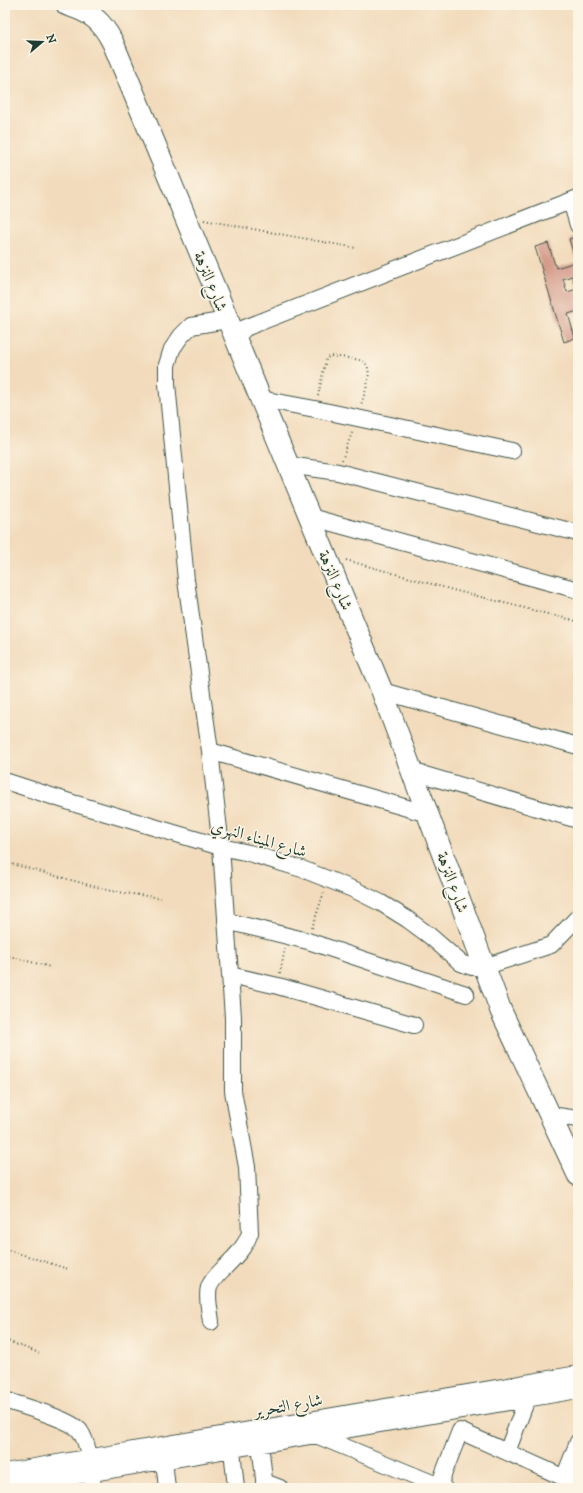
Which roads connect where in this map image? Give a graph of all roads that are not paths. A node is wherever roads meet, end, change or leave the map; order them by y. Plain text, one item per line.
1 (68, 5) edge
2 (574, 199) edge
3 (578, 225) edge
4 (231, 329) junction
5 (261, 400) junction
6 (512, 451) dead end
7 (288, 465) junction
8 (310, 517) junction
9 (578, 533) edge
10 (578, 590) edge
11 (382, 690) junction
12 (578, 746) edge
13 (210, 751) junction
14 (411, 771) junction
15 (5, 781) edge
16 (428, 814) junction
17 (578, 820) edge
18 (221, 847) junction
19 (578, 917) edge
20 (226, 921) junction
21 (484, 967) junction
22 (230, 976) junction
23 (466, 994) dead end
24 (414, 1025) dead end
25 (550, 1115) junction
26 (578, 1119) edge
27 (578, 1176) edge
28 (211, 1322) dead end
29 (578, 1374) edge
30 (578, 1390) edge
31 (527, 1399) junction
32 (5, 1400) edge
33 (472, 1408) junction
34 (460, 1431) junction
35 (316, 1435) junction
36 (259, 1437) junction
37 (232, 1442) junction
38 (578, 1442) edge
39 (507, 1452) junction
40 (164, 1460) junction
41 (5, 1472) edge
42 (91, 1473) edge
43 (571, 1481) edge
44 (264, 1485) edge
45 (440, 1487) edge
46 (5, 1488) edge
47 (167, 1488) edge
48 (236, 1488) edge
49 (280, 1488) edge

1 - 4 main road, شارع النزهة
2 - 3 street
2 - 4 street
4 - 5 main road, شارع النزهة
4 - 13 street
5 - 6 street
5 - 7 main road, شارع النزهة
7 - 8 main road, شارع النزهة
7 - 9 street
8 - 10 street
8 - 11 main road, شارع النزهة
11 - 12 street
11 - 14 main road, شارع النزهة
13 - 16 street
13 - 18 street
14 - 16 main road, شارع النزهة
14 - 17 street
15 - 18 street, شارع الميناء النهري
16 - 21 main road, شارع النزهة
18 - 20 street
18 - 21 street, شارع الميناء النهري
19 - 21 street
20 - 22 street
20 - 23 street
21 - 25 main road, شارع النزهة
22 - 24 street
22 - 28 street
25 - 26 street
25 - 27 main road, شارع النزهة
29 - 36 street, شارع التحرير
30 - 31 street, شارع التحرير
31 - 33 street, شارع التحرير
31 - 39 street
32 - 42 street
33 - 34 street
33 - 35 street, شارع التحرير
34 - 39 street
34 - 45 street
35 - 36 street, شارع التحرير
35 - 45 street
36 - 37 street, شارع التحرير
36 - 44 street
37 - 40 street, شارع التحرير
37 - 42 street, شارع التحرير
37 - 48 street
38 - 43 street
39 - 43 street
40 - 42 street, شارع التحرير
40 - 47 street
41 - 42 street, شارع التحرير
42 - 46 street, شارع التحرير
44 - 49 street

